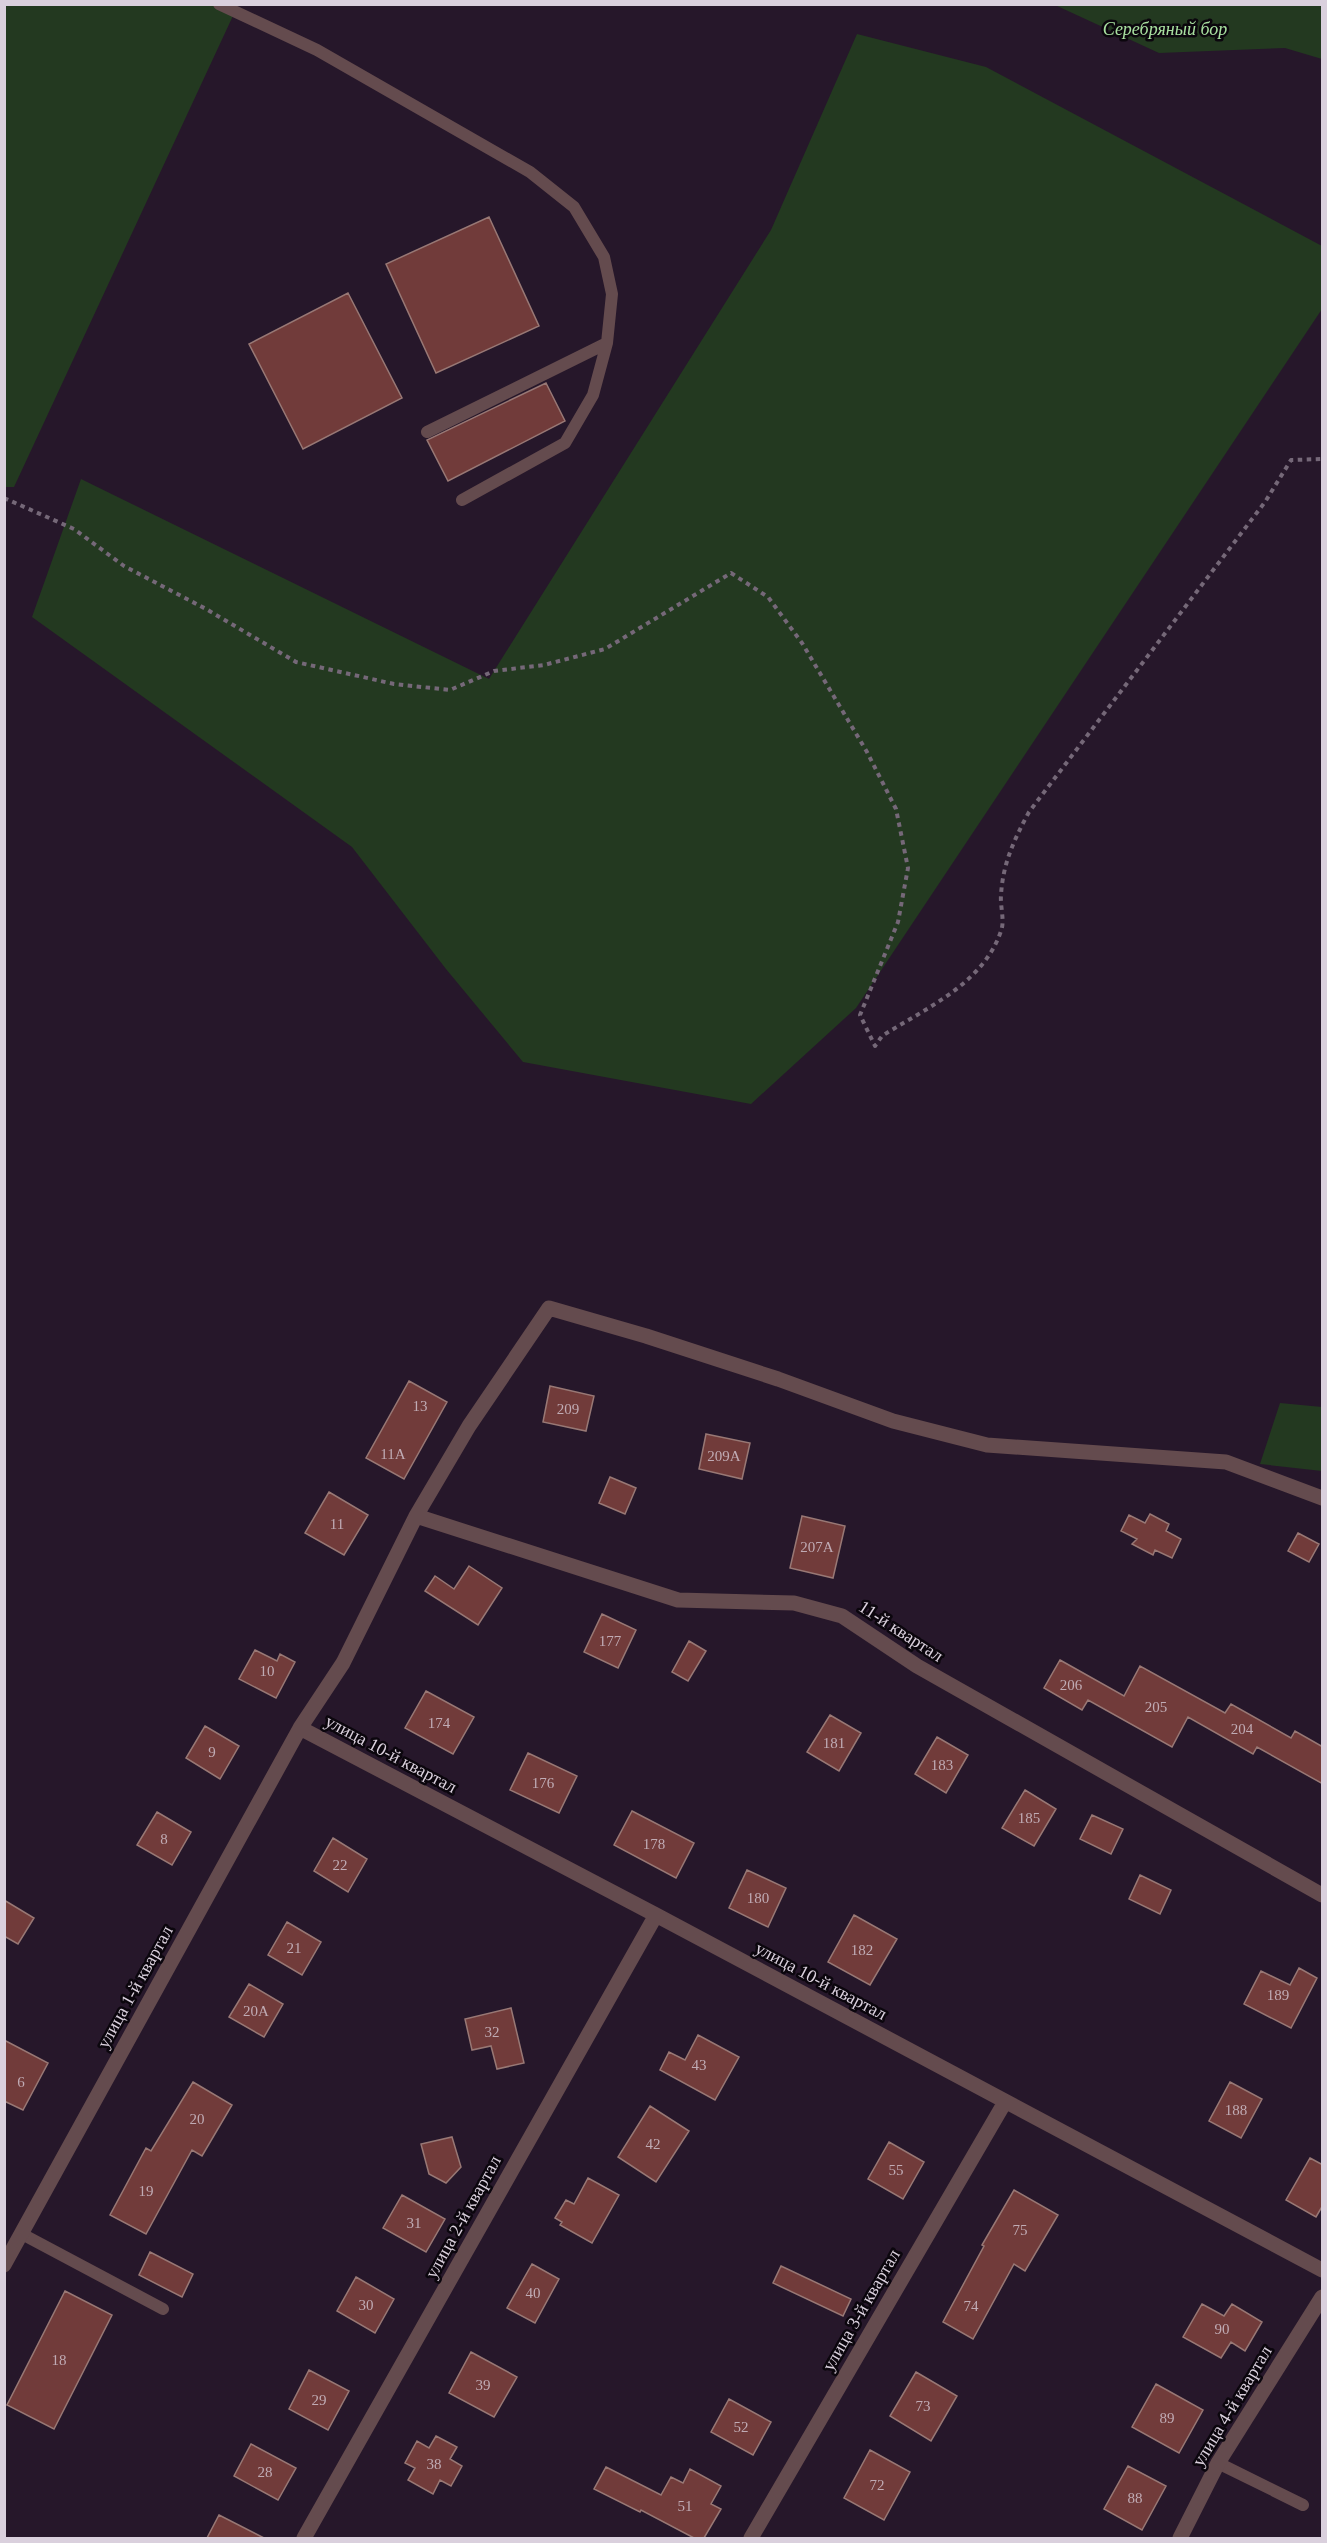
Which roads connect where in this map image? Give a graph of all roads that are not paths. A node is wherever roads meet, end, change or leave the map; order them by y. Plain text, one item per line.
1 (219, 4) edge
2 (607, 343) junction
3 (427, 432) dead end
4 (462, 500) dead end
5 (1323, 1498) edge
6 (416, 1516) junction
7 (300, 1728) junction
8 (1323, 1895) edge
9 (656, 1915) junction
10 (1005, 2102) junction
11 (22, 2234) junction
12 (4, 2265) edge
13 (1323, 2270) edge
14 (1323, 2297) edge
15 (163, 2309) dead end
16 (1218, 2463) junction
17 (1303, 2505) dead end
18 (304, 2538) edge
19 (751, 2538) edge
20 (1180, 2538) edge

1 - 2 lane
2 - 3 lane
2 - 4 lane
5 - 6 street, улица 1-й квартал
6 - 7 street, улица 1-й квартал
6 - 8 street, 11-й квартал
7 - 9 street, улица 10-й квартал
7 - 11 street, улица 1-й квартал
9 - 10 street, улица 10-й квартал
9 - 18 street, улица 2-й квартал
10 - 13 street, улица 10-й квартал
10 - 19 street, улица 3-й квартал
11 - 12 street, улица 1-й квартал
11 - 15 lane
14 - 16 street, улица 4-й квартал
16 - 17 lane
16 - 20 street, улица 4-й квартал

